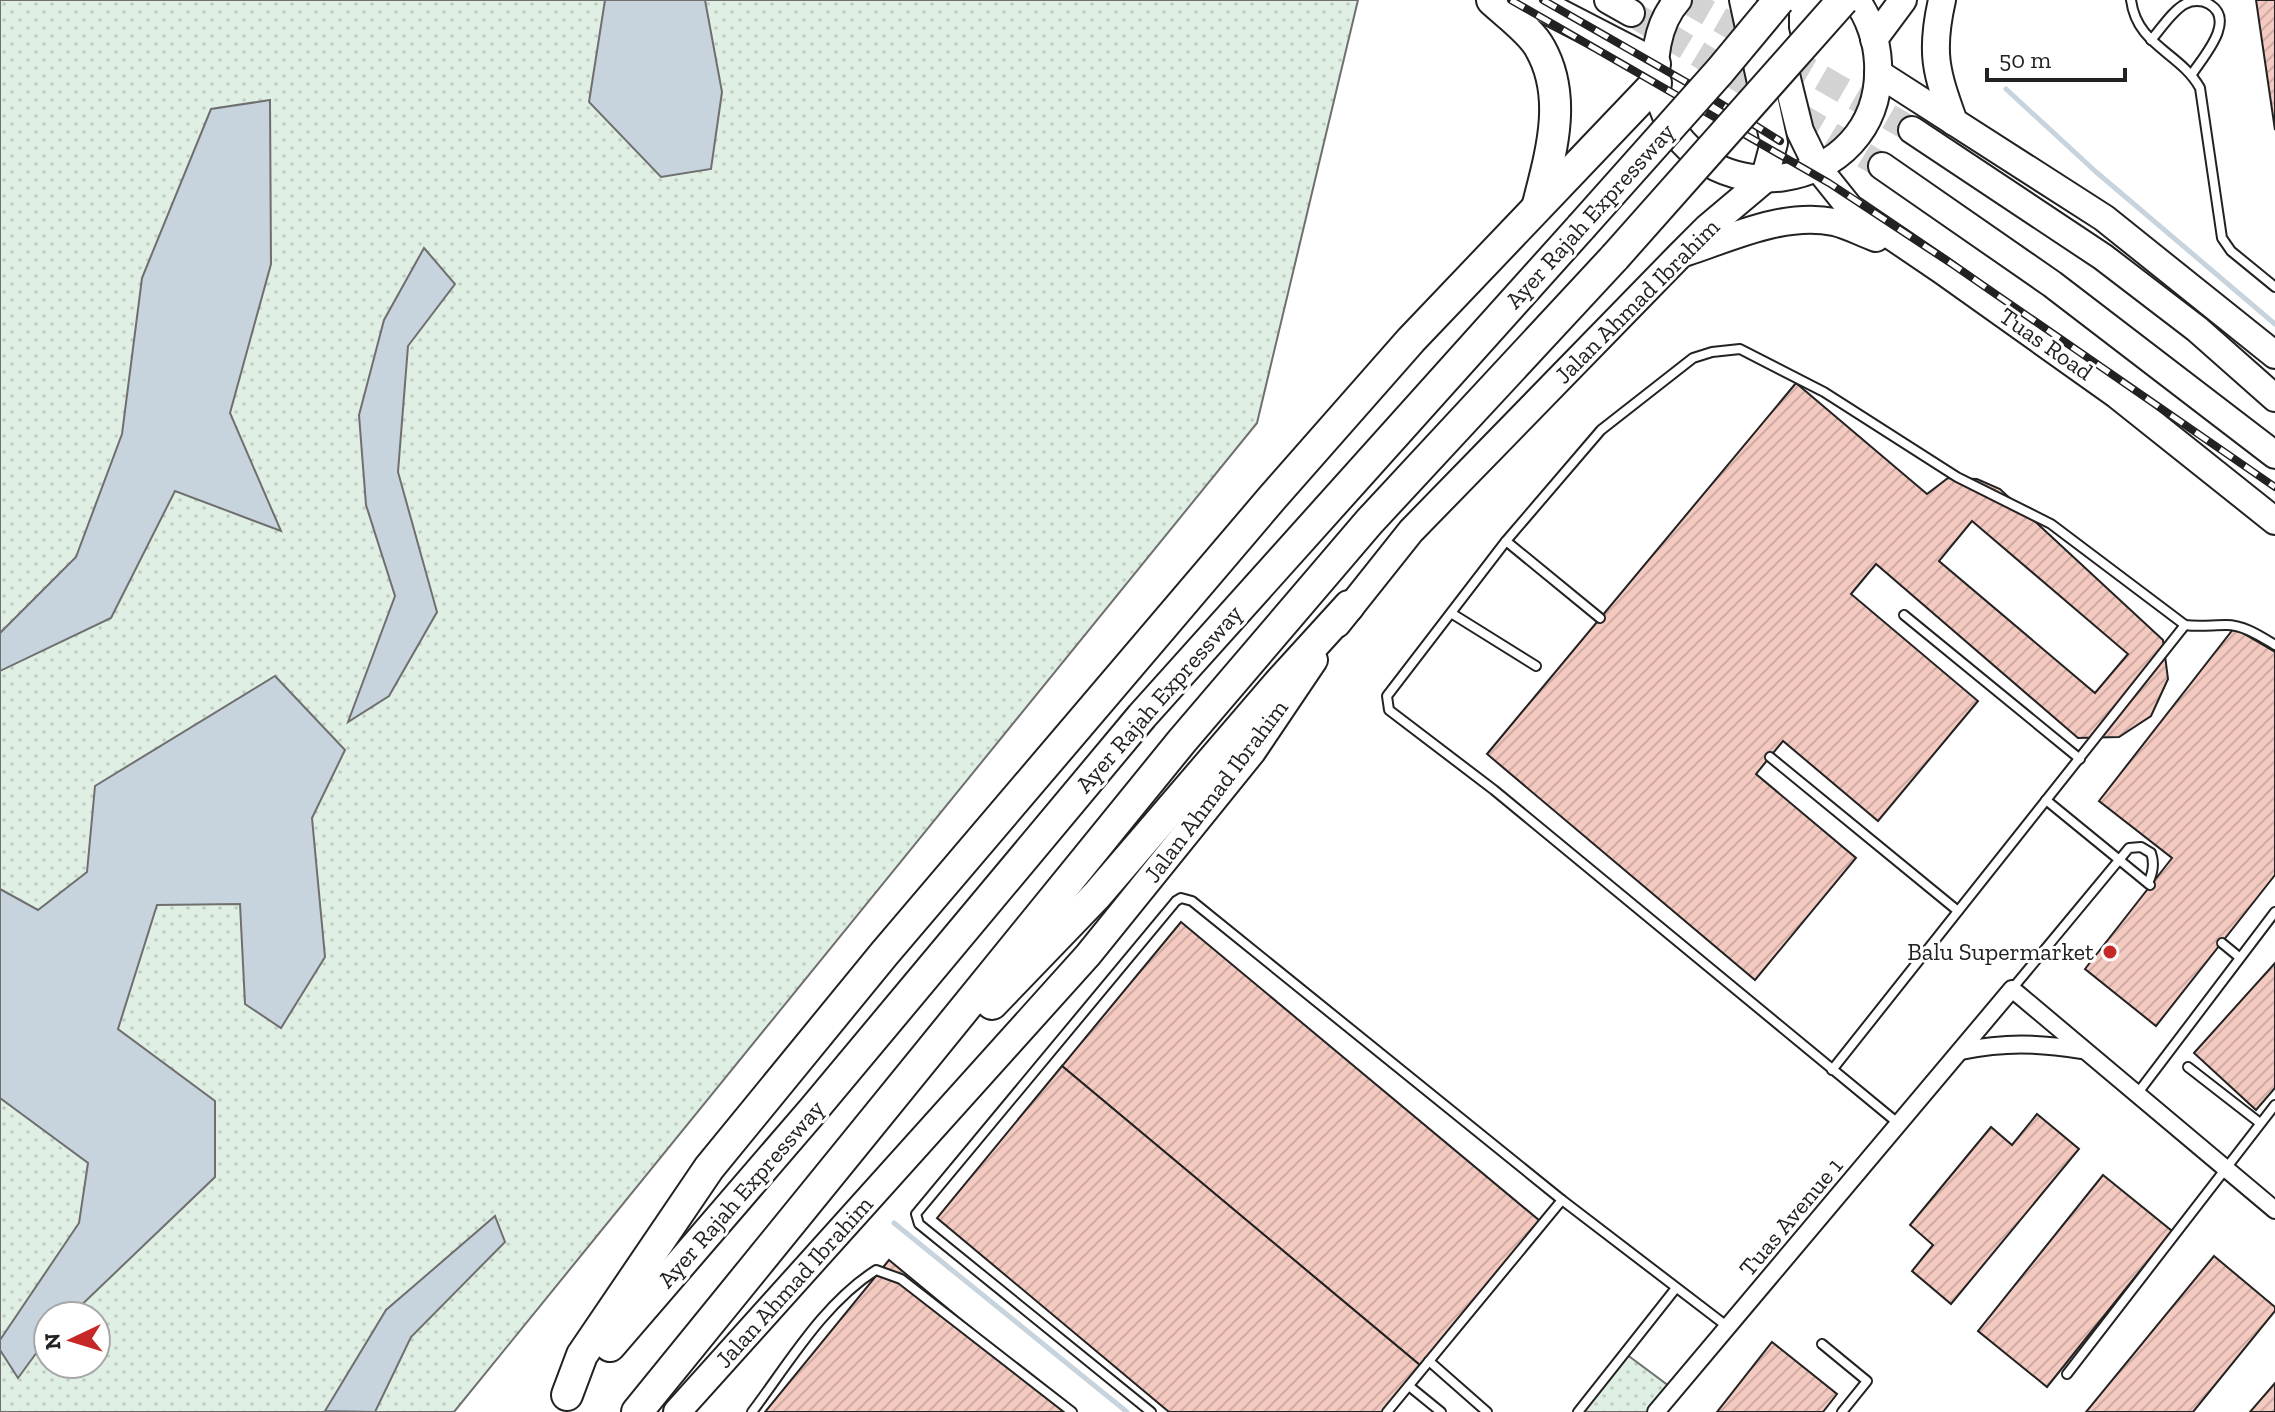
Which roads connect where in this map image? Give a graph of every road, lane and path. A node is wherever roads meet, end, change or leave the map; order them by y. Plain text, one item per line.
1 (1492, 0) edge
2 (1531, 0) edge
3 (1678, 0) edge
4 (1743, 0) edge
5 (1777, 0) edge
6 (1843, 0) edge
7 (1856, 0) edge
8 (1903, 0) edge
9 (1942, 0) edge
10 (2131, 0) edge
11 (1874, 39) junction
12 (2151, 40) junction
13 (1878, 73) junction
14 (1656, 74) junction
15 (2192, 74) junction
16 (1954, 122) junction
17 (1912, 130) tunnel mouth
18 (1882, 166) tunnel mouth
19 (1818, 168) junction
20 (1764, 180) junction
21 (1538, 206) junction
22 (1680, 255) junction
23 (1940, 269) junction
24 (2275, 287) edge
25 (2275, 355) edge
26 (2275, 398) edge
27 (2275, 455) edge
28 (2275, 521) edge
29 (1506, 541) junction
30 (1349, 606) junction
31 (1451, 613) junction
32 (1904, 615) dead end
33 (1600, 618) dead end
34 (2185, 625) junction
35 (2275, 645) edge
36 (1536, 666) dead end
37 (1770, 757) dead end
38 (2080, 759) junction
39 (2046, 800) junction
40 (2119, 859) junction
41 (1958, 911) junction
42 (2275, 912) edge
43 (2222, 943) dead end
44 (2239, 957) junction
45 (2012, 989) junction
46 (2083, 1050) junction
47 (1961, 1051) junction
48 (2188, 1067) dead end
49 (1832, 1070) junction
50 (2136, 1095) junction
51 (2275, 1105) edge
52 (2260, 1123) junction
53 (1899, 1125) junction
54 (856, 1145) junction
55 (2224, 1168) junction
56 (1562, 1200) junction
57 (2275, 1210) edge
58 (1676, 1288) junction
59 (1728, 1327) junction
60 (1822, 1344) dead end
61 (1429, 1361) junction
62 (2067, 1374) dead end
63 (1409, 1386) junction
64 (561, 1403) edge
65 (637, 1412) edge
66 (677, 1412) edge
67 (752, 1412) edge
68 (1072, 1412) edge
69 (1151, 1412) edge
70 (1387, 1412) edge
71 (1441, 1412) edge
72 (1487, 1412) edge
73 (1578, 1412) edge
74 (1656, 1412) edge
75 (1842, 1412) edge

1 - 21 highway
2 - 14 highway
3 - 14 main road
4 - 20 main road
5 - 19 main road, Tuas Road
5 - 64 highway, Ayer Rajah Expressway, bridge
6 - 54 highway, Ayer Rajah Expressway, bridge
7 - 11 main road
8 - 11 main road
9 - 16 main road
10 - 12 lane
11 - 13 main road
12 - 15 lane
12 - 15 lane
13 - 16 main road
13 - 19 main road
14 - 20 main road
14 - 21 highway
15 - 24 lane
16 - 25 main road
17 - 26 main road
18 - 27 main road, Tuas Road
19 - 20 main road
19 - 23 main road, Tuas Road
20 - 22 main road, Jalan Ahmad Ibrahim
21 - 64 highway
22 - 23 main road
22 - 30 main road, Jalan Ahmad Ibrahim
23 - 28 main road, Tuas Road
29 - 31 lane
29 - 33 lane
29 - 34 lane
30 - 54 highway
30 - 66 main road, Jalan Ahmad Ibrahim
31 - 36 lane
31 - 49 lane
32 - 38 lane
34 - 35 lane
34 - 38 lane
37 - 41 lane
38 - 39 lane
39 - 40 lane
39 - 41 lane
40 - 40 lane
40 - 45 lane
41 - 49 lane
42 - 44 lane
43 - 44 lane
44 - 50 lane
45 - 46 street
45 - 47 street, Tuas Avenue 1
46 - 47 street
46 - 50 street
47 - 53 street, Tuas Avenue 1
48 - 52 lane
49 - 53 lane
50 - 55 street
51 - 52 lane
52 - 55 lane
53 - 59 street, Tuas Avenue 1
54 - 65 highway, Ayer Rajah Expressway
55 - 57 street
55 - 62 lane
56 - 58 lane
56 - 61 lane
56 - 69 lane
58 - 59 lane
58 - 73 lane
59 - 74 street, Tuas Avenue 1
60 - 75 lane
61 - 63 lane
61 - 72 lane
63 - 70 lane
63 - 71 lane
67 - 68 lane

